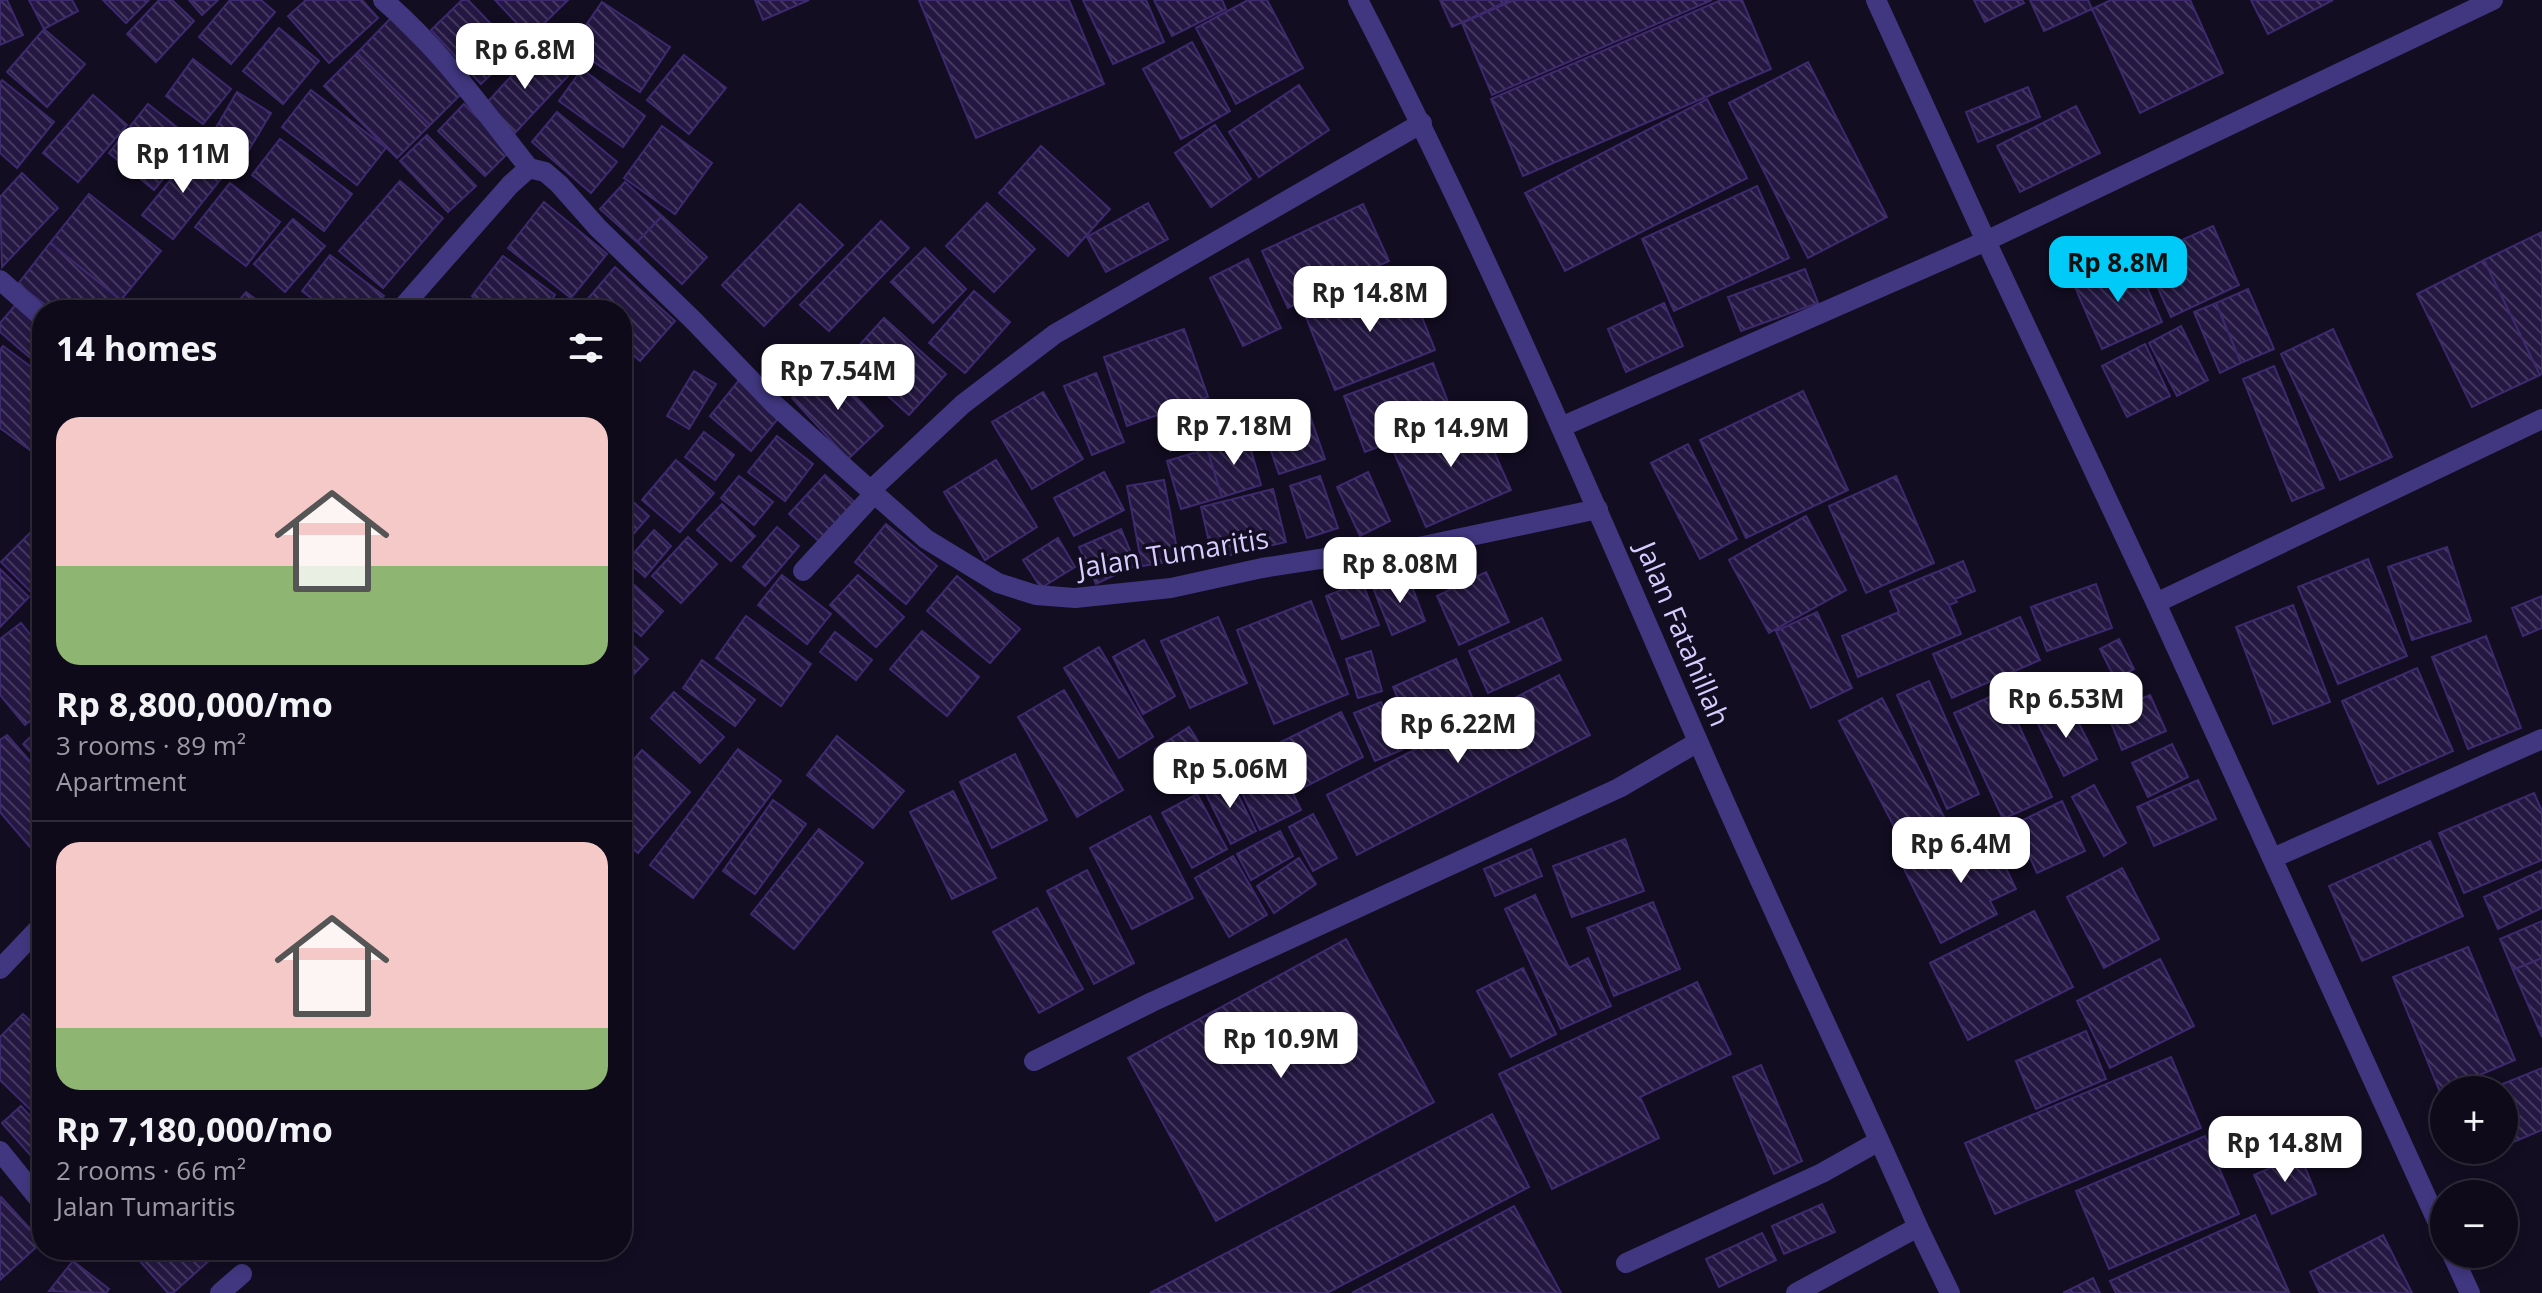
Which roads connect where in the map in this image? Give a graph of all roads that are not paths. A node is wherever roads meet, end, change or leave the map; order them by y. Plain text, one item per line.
1 (383, 0) edge
2 (1358, 0) edge
3 (1876, 0) edge
4 (2493, 0) edge
5 (1422, 123) junction
6 (529, 168) junction
7 (1986, 241) junction
8 (0, 280) edge
9 (409, 300) edge
10 (32, 308) edge
11 (2542, 419) edge
12 (1561, 427) junction
13 (872, 492) junction
14 (1598, 509) junction
15 (803, 571) dead end
16 (2156, 603) junction
17 (2542, 739) edge
18 (1698, 742) junction
19 (2273, 858) junction
20 (32, 935) edge
21 (0, 969) edge
22 (1034, 1061) dead end
23 (1879, 1141) junction
24 (0, 1151) edge
25 (32, 1191) edge
26 (2430, 1205) edge
27 (1918, 1227) junction
28 (1626, 1263) dead end
29 (2458, 1268) edge
30 (242, 1274) dead end
31 (220, 1293) edge
32 (1796, 1293) edge
33 (1950, 1293) edge
34 (2470, 1293) edge

1 - 6 street
2 - 5 street, Jalan Fatahillah
3 - 7 street
4 - 7 street
5 - 12 street, Jalan Fatahillah
5 - 13 street
6 - 9 street
6 - 13 street, Jalan Tumaritis
7 - 12 street
7 - 16 street
8 - 10 street
11 - 16 street
12 - 14 street, Jalan Fatahillah
13 - 14 street, Jalan Tumaritis
13 - 15 street
14 - 18 street, Jalan Fatahillah
16 - 19 street
17 - 19 street
18 - 22 street
18 - 23 street, Jalan Fatahillah
19 - 26 street
20 - 21 street
23 - 27 street, Jalan Fatahillah
23 - 28 street
24 - 25 street
27 - 32 street
27 - 33 street, Jalan Fatahillah
29 - 34 street
30 - 31 street

